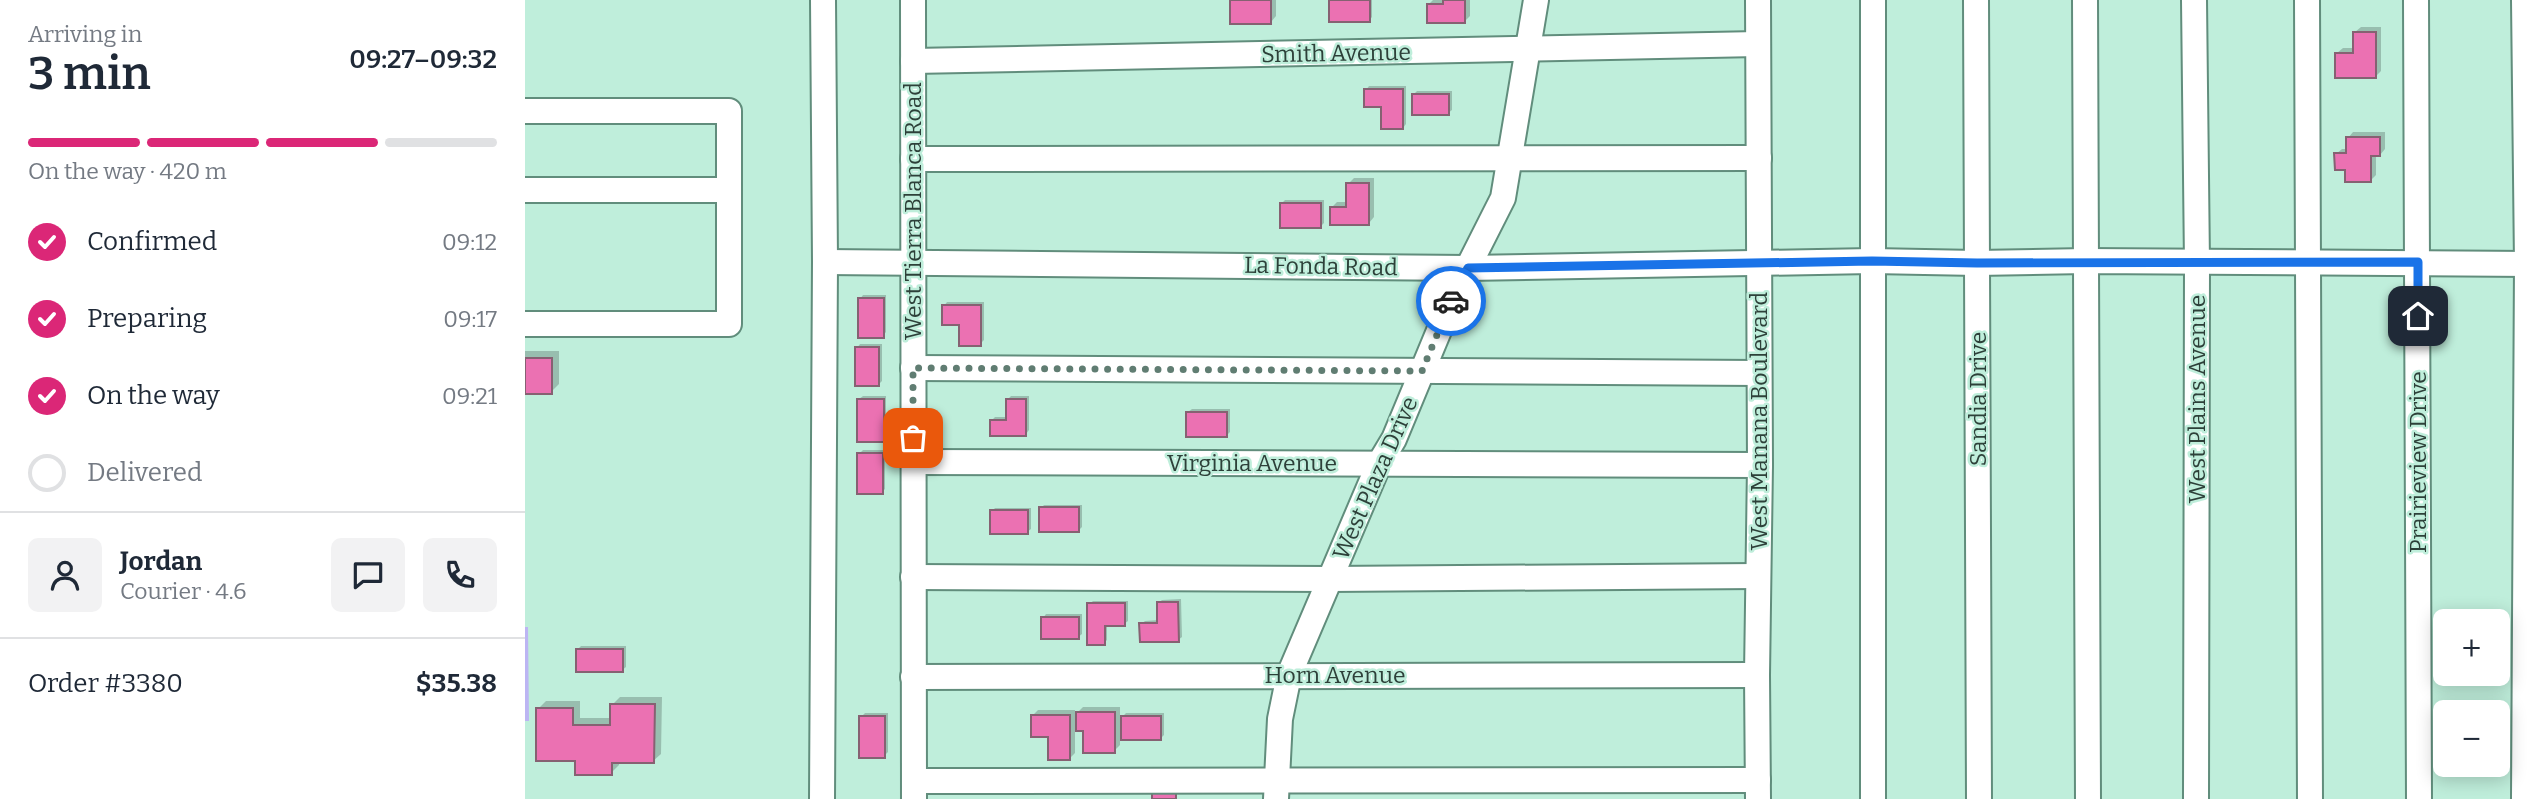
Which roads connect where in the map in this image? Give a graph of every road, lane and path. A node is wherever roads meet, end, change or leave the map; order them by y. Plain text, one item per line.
1 (823, 0) edge
2 (913, 0) edge
3 (1536, 0) edge
4 (1758, 0) edge
5 (1873, 0) edge
6 (1976, 0) edge
7 (2085, 0) edge
8 (2194, 0) edge
9 (2307, 0) edge
10 (2416, 0) edge
11 (2524, 0) edge
12 (1758, 44) junction
13 (1528, 49) junction
14 (913, 61) junction
15 (525, 111) edge
16 (1510, 157) junction
17 (1759, 158) junction
18 (913, 159) junction
19 (525, 190) edge
20 (729, 190) junction
21 (913, 261) junction
22 (1872, 261) junction
23 (2086, 261) junction
24 (825, 262) junction
25 (1759, 262) junction
26 (2197, 262) junction
27 (2308, 262) junction
28 (2418, 262) junction
29 (1977, 263) junction
30 (2529, 264) edge
31 (1468, 268) junction
32 (525, 324) edge
33 (913, 368) junction
34 (1422, 371) junction
35 (1759, 373) junction
36 (913, 462) junction
37 (1379, 464) junction
38 (1760, 465) junction
39 (1758, 576) junction
40 (913, 577) junction
41 (1329, 579) junction
42 (1289, 675) junction
43 (1757, 675) junction
44 (913, 677) junction
45 (913, 790) edge
46 (1758, 790) edge
47 (1276, 791) edge
48 (822, 799) edge
49 (1873, 799) edge
50 (1979, 799) edge
51 (2088, 799) edge
52 (2196, 799) edge
53 (2310, 799) edge
54 (2419, 799) edge
55 (2524, 799) edge

1 - 24 street
2 - 14 street, West Tierra Blanca Road
3 - 13 street, West Plaza Drive
4 - 12 street, West Manana Boulevard
5 - 22 street
6 - 29 street, Sandia Drive
7 - 23 street
8 - 26 street, West Plains Avenue
9 - 27 street
10 - 28 street, Prairieview Drive
11 - 30 street
12 - 13 street, Smith Avenue
12 - 17 street, West Manana Boulevard
13 - 14 street, Smith Avenue
13 - 16 street, West Plaza Drive
14 - 18 street, West Tierra Blanca Road
15 - 20 street
16 - 17 street
16 - 18 street
16 - 31 street, West Plaza Drive
17 - 25 street, West Manana Boulevard
18 - 21 street, West Tierra Blanca Road
19 - 20 street
20 - 32 street
21 - 24 street, La Fonda Road
21 - 31 street, La Fonda Road
21 - 33 street, West Tierra Blanca Road
22 - 25 street, La Fonda Road
22 - 29 street, La Fonda Road
22 - 49 street
23 - 26 street, La Fonda Road
23 - 29 street, La Fonda Road
23 - 51 street
24 - 48 street
25 - 31 street, La Fonda Road
25 - 35 street, West Manana Boulevard
26 - 27 street, La Fonda Road
26 - 52 street, West Plains Avenue
27 - 28 street, La Fonda Road
27 - 53 street
28 - 30 street, La Fonda Road
28 - 54 street, Prairieview Drive
29 - 50 street, Sandia Drive
30 - 55 street
31 - 34 street, West Plaza Drive
33 - 34 street
33 - 36 street, West Tierra Blanca Road
34 - 35 street
34 - 37 street, West Plaza Drive
35 - 38 street, West Manana Boulevard
36 - 37 street, Virginia Avenue
36 - 40 street, West Tierra Blanca Road
37 - 38 street, Virginia Avenue
37 - 41 street, West Plaza Drive
38 - 39 street, West Manana Boulevard
39 - 41 street
39 - 43 street, West Manana Boulevard
40 - 41 street
40 - 44 street, West Tierra Blanca Road
41 - 42 street, West Plaza Drive
42 - 43 street, Horn Avenue
42 - 44 street, Horn Avenue
42 - 47 street, West Plaza Drive
43 - 46 street, West Manana Boulevard
44 - 45 street, West Tierra Blanca Road
45 - 47 street
46 - 47 street

